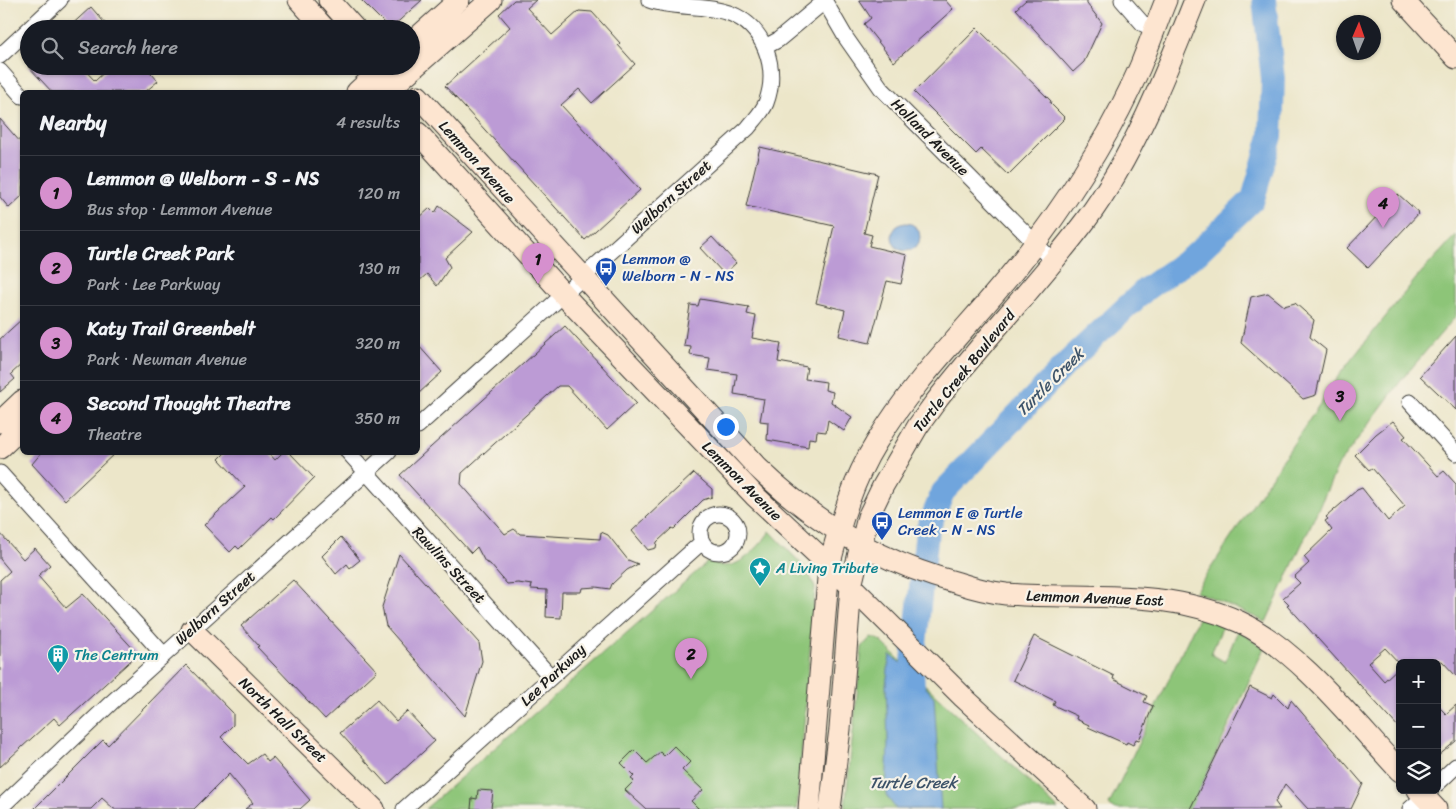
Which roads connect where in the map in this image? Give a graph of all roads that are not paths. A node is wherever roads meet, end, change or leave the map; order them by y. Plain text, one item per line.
1 (60, 0) edge
2 (299, 0) edge
3 (329, 0) edge
4 (459, 0) edge
5 (491, 0) edge
6 (649, 0) edge
7 (825, 0) edge
8 (1122, 0) edge
9 (1166, 0) edge
10 (1195, 0) edge
11 (1403, 0) edge
12 (39, 20) edge
13 (317, 20) edge
14 (347, 20) edge
15 (1155, 29) junction
16 (420, 35) edge
17 (20, 37) edge
18 (1179, 41) junction
19 (765, 47) junction
20 (420, 53) edge
21 (0, 56) edge
22 (1456, 58) edge
23 (0, 71) edge
24 (20, 94) edge
25 (420, 98) edge
26 (420, 135) edge
27 (1036, 243) junction
28 (1053, 261) junction
29 (583, 277) junction
30 (564, 294) junction
31 (934, 363) junction
32 (955, 378) junction
33 (1410, 402) dead end
34 (20, 403) edge
35 (0, 422) edge
36 (420, 424) edge
37 (20, 429) edge
38 (0, 448) edge
39 (1456, 453) edge
40 (351, 455) edge
41 (386, 455) edge
42 (0, 473) edge
43 (366, 473) junction
44 (838, 532) junction
45 (702, 542) dead end
46 (861, 545) junction
47 (883, 556) joint
48 (829, 566) junction
49 (851, 586) junction
50 (882, 622) junction
51 (192, 630) junction
52 (847, 638) junction
53 (164, 655) junction
54 (551, 677) junction
55 (1456, 766) edge
56 (1396, 767) edge
57 (1426, 797) edge
58 (0, 808) edge
59 (374, 809) edge
60 (404, 809) edge
61 (809, 809) edge
62 (830, 809) edge
63 (1085, 809) edge

1 - 12 street
2 - 13 main road
3 - 14 main road
4 - 16 main road
5 - 20 main road
6 - 19 street
7 - 19 street
7 - 27 street, Holland Avenue
8 - 15 street
9 - 15 main road, Turtle Creek Boulevard
10 - 18 main road, Turtle Creek Boulevard
11 - 22 main road
15 - 18 main road
15 - 27 main road, Turtle Creek Boulevard
17 - 21 street
18 - 28 main road, Turtle Creek Boulevard
19 - 29 street, Welborn Street
23 - 24 street
25 - 29 main road, Lemmon Avenue
26 - 30 main road, Lemmon Avenue
27 - 28 street, Holland Avenue
27 - 31 main road, Turtle Creek Boulevard
28 - 32 main road, Turtle Creek Boulevard
29 - 30 street, Welborn Street
29 - 44 main road, Lemmon Avenue
30 - 36 street, Welborn Street
30 - 48 main road, Lemmon Avenue
31 - 32 main road
31 - 44 main road, Turtle Creek Boulevard
32 - 46 main road, Turtle Creek Boulevard
33 - 39 street
34 - 35 main road
37 - 38 main road
40 - 43 street, Rawlins Street
41 - 43 street, Welborn Street
42 - 53 street
43 - 51 street, Welborn Street
43 - 54 street, Rawlins Street
44 - 46 main road, Lemmon Avenue
44 - 48 main road, Turtle Creek Boulevard
45 - 54 street, Lee Parkway
46 - 47 main road, Lemmon Avenue
46 - 49 main road, Turtle Creek Boulevard
47 - 56 main road, Lemmon Avenue East
48 - 49 main road, Lemmon Avenue
48 - 61 main road, Turtle Creek Boulevard
49 - 50 main road, Lemmon Avenue
49 - 52 main road, Turtle Creek Boulevard
50 - 52 main road
50 - 63 main road, Lemmon Avenue
51 - 53 street, Welborn Street
51 - 59 main road, North Hall Street
52 - 62 main road, Turtle Creek Boulevard
53 - 58 street, Welborn Street
54 - 60 street, Lee Parkway
55 - 57 street

